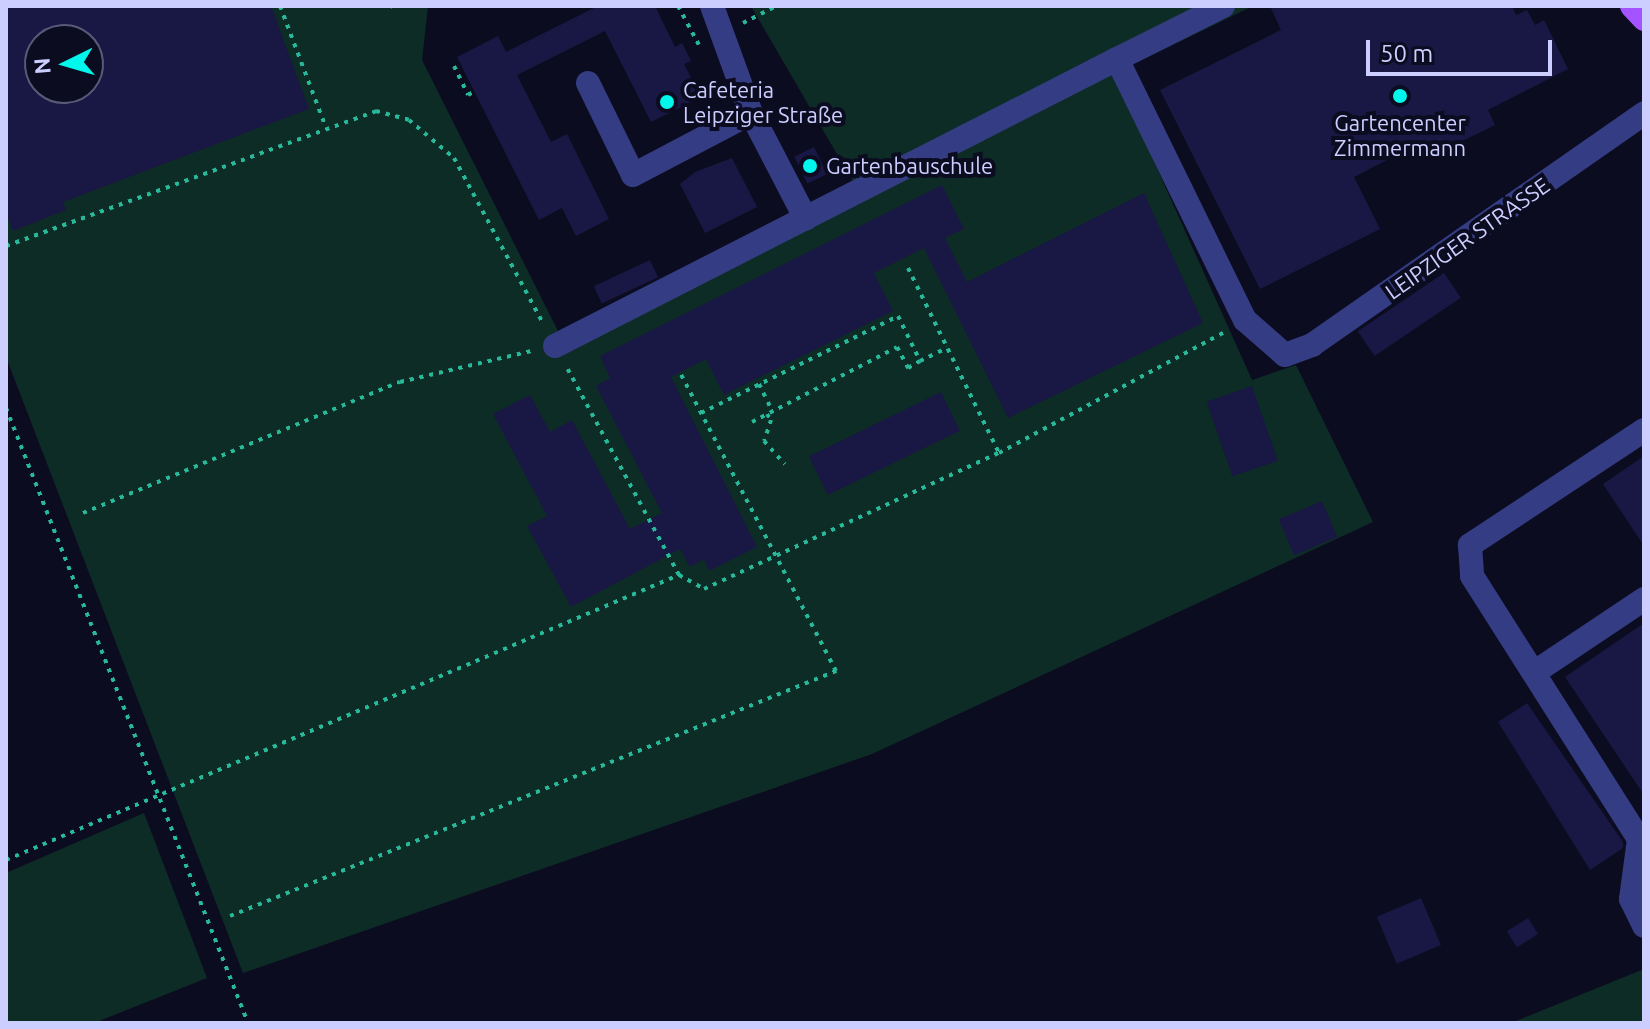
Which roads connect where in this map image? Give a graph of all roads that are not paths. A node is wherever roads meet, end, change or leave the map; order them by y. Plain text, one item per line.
1 (712, 6) edge
2 (1223, 6) edge
3 (1632, 6) edge
4 (1644, 19) edge
5 (1117, 59) junction
6 (588, 83) dead end
7 (751, 113) junction
8 (1644, 113) edge
9 (806, 219) junction
10 (555, 346) road end
11 (1644, 430) edge
12 (1644, 599) edge
13 (1535, 672) junction
14 (1644, 926) edge

1 - 7 lane
2 - 5 lane
3 - 4 main road
5 - 8 lane, LEIPZIGER STRASSE
5 - 9 lane
6 - 7 lane
7 - 9 lane
9 - 10 lane
11 - 13 lane
12 - 13 lane
13 - 14 lane

